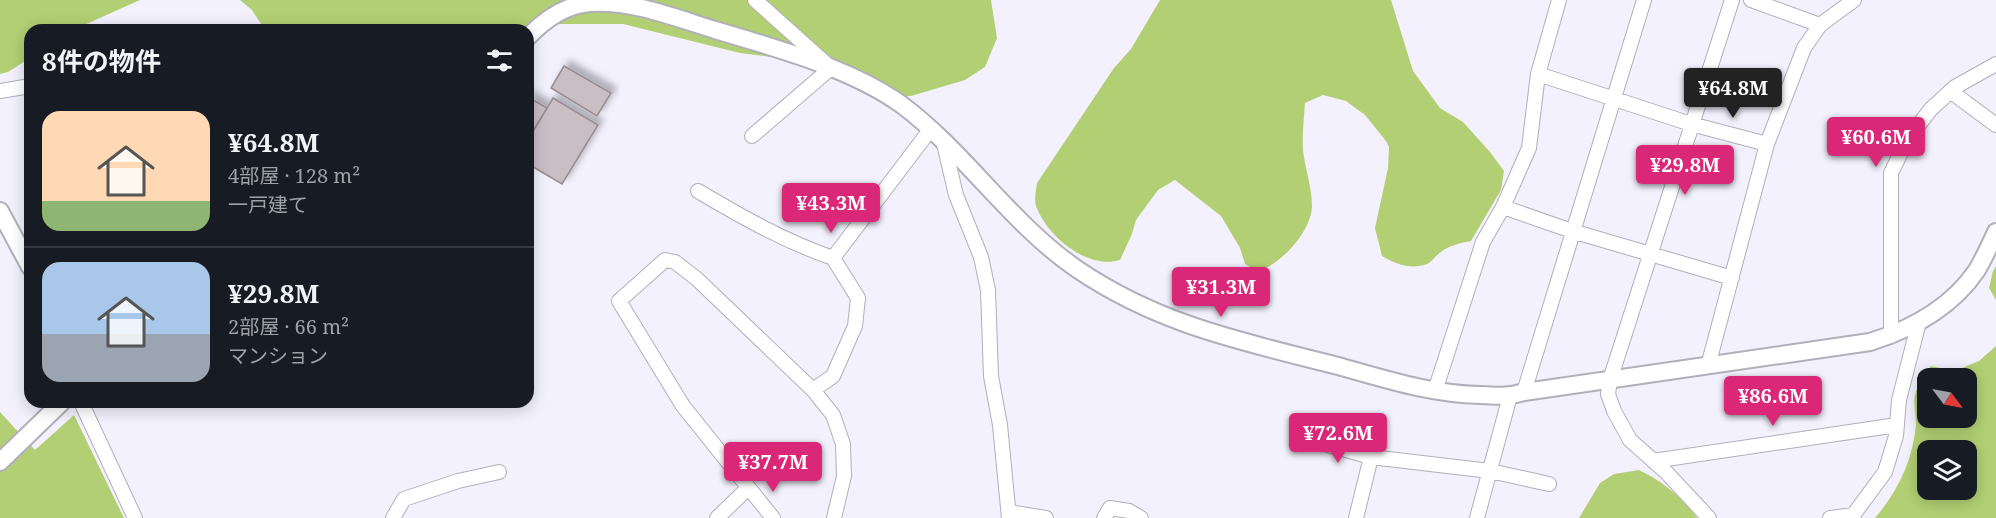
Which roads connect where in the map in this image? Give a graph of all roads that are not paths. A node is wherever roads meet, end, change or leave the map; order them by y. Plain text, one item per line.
1 (755, 0) edge
2 (1559, 0) edge
3 (1644, 0) edge
4 (1751, 0) edge
5 (1854, 0) edge
6 (1726, 1) edge
7 (1820, 26) junction
8 (534, 30) edge
9 (1996, 63) edge
10 (831, 69) junction
11 (1538, 74) junction
12 (24, 87) edge
13 (0, 91) edge
14 (1950, 91) junction
15 (1613, 98) junction
16 (1691, 124) junction
17 (1996, 125) edge
18 (930, 130) junction
19 (752, 136) dead end
20 (944, 144) junction
21 (1767, 144) junction
22 (698, 191) dead end
23 (1503, 207) junction
24 (0, 211) edge
25 (1572, 231) junction
26 (1996, 232) edge
27 (1650, 254) junction
28 (24, 256) edge
29 (833, 258) junction
30 (1732, 278) junction
31 (1919, 322) junction
32 (1890, 336) junction
33 (1708, 366) junction
34 (1610, 380) junction
35 (813, 390) junction
36 (1435, 391) junction
37 (1517, 394) junction
38 (56, 408) edge
39 (84, 408) edge
40 (1897, 424) junction
41 (1314, 441) dead end
42 (1371, 457) junction
43 (1653, 461) junction
44 (0, 462) edge
45 (1490, 471) junction
46 (499, 472) dead end
47 (1549, 484) dead end
48 (748, 488) junction
49 (1009, 515) edge
50 (1853, 516) edge
51 (135, 518) edge
52 (393, 518) edge
53 (717, 518) edge
54 (773, 518) edge
55 (834, 518) edge
56 (1046, 518) edge
57 (1104, 518) edge
58 (1141, 518) edge
59 (1356, 518) edge
60 (1477, 518) edge
61 (1709, 518) edge
62 (1830, 518) edge

1 - 10 street
2 - 11 street
3 - 15 street
4 - 7 street
5 - 7 street
6 - 16 street
7 - 21 street
8 - 10 street
9 - 14 street
10 - 18 street
10 - 19 street
11 - 15 street
11 - 23 street
12 - 13 street
14 - 17 street
14 - 32 street
15 - 16 street
15 - 25 street
16 - 21 street
16 - 27 street
18 - 20 street
18 - 29 street
20 - 36 street
20 - 49 street
21 - 30 street
22 - 29 street
23 - 25 street
23 - 36 street
24 - 28 street
25 - 27 street
25 - 37 street
26 - 31 street
27 - 30 street
27 - 34 street
29 - 35 street
30 - 33 street
31 - 32 street
31 - 40 street
32 - 33 street
33 - 34 street
34 - 37 street
34 - 43 street
35 - 48 street
35 - 55 street
36 - 37 street
37 - 45 street
38 - 44 street
39 - 51 street
40 - 43 street
40 - 50 street
41 - 42 street
42 - 45 street
42 - 59 street
43 - 61 street
45 - 47 street
45 - 60 street
46 - 52 street
48 - 53 street
48 - 54 street
49 - 56 street
50 - 62 street
57 - 58 street

